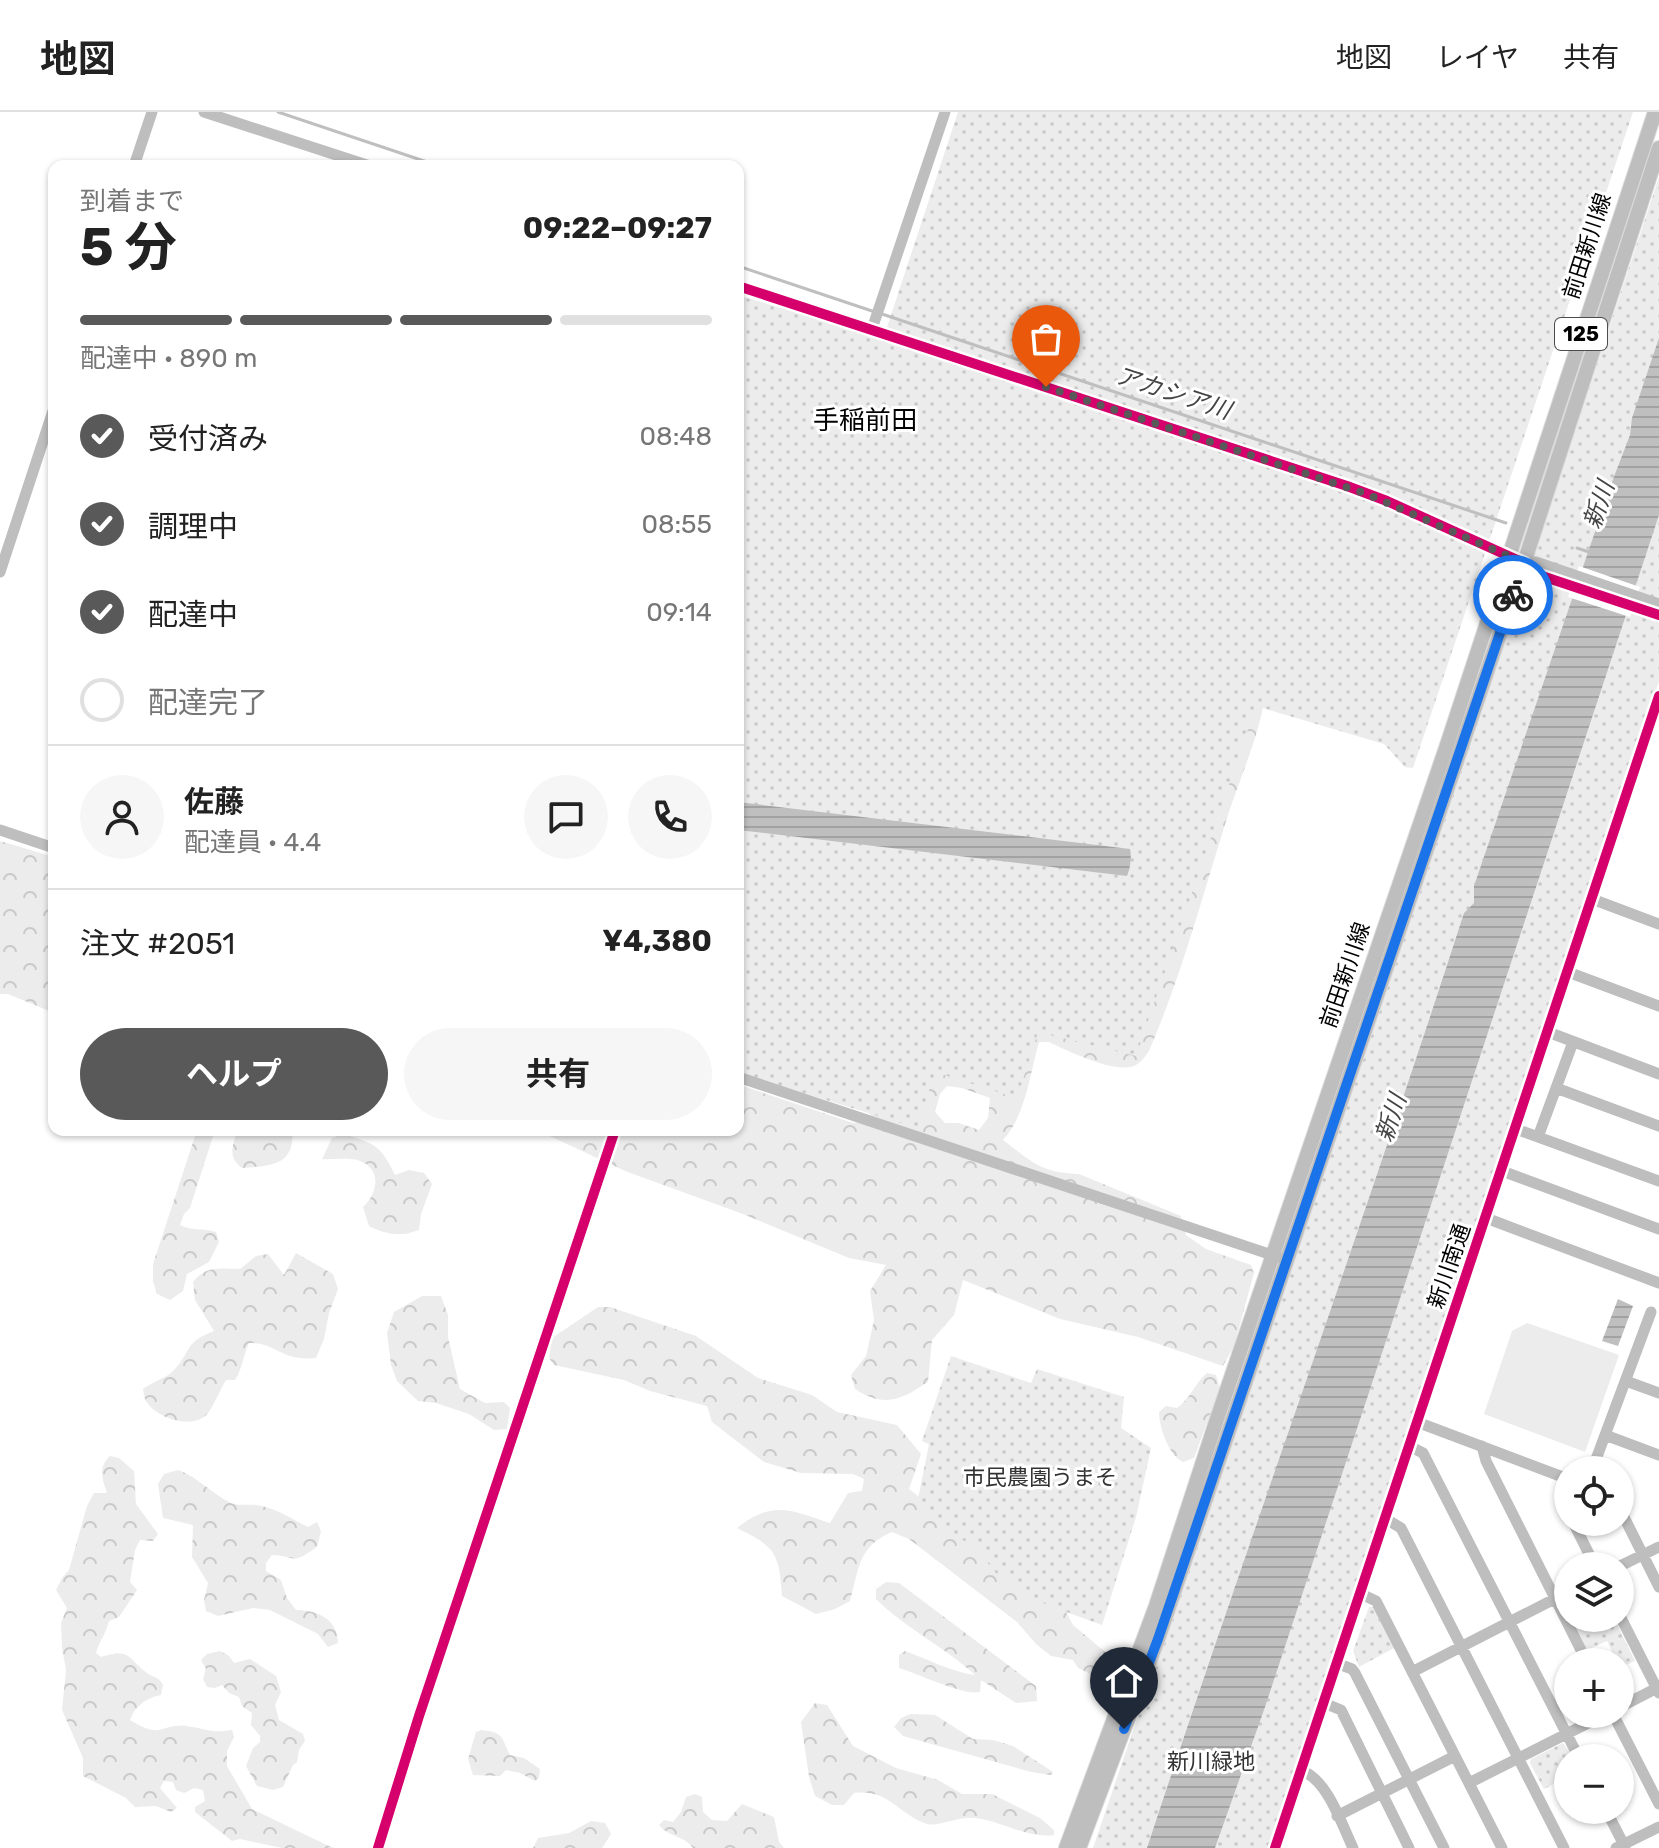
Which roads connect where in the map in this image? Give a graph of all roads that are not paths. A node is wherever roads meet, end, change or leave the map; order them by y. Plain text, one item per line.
1 (152, 112) edge
2 (204, 112) edge
3 (945, 112) edge
4 (1655, 112) edge
5 (1659, 148) edge
6 (136, 160) edge
7 (352, 160) edge
8 (744, 288) edge
9 (873, 327) junction
10 (48, 426) edge
11 (1509, 557) junction
12 (1531, 566) junction
13 (0, 572) edge
14 (1659, 604) edge
15 (1659, 615) edge
16 (1659, 696) edge
17 (0, 830) edge
18 (48, 846) edge
19 (1592, 899) junction
20 (1659, 924) edge
21 (1568, 972) junction
22 (1659, 1006) edge
23 (1548, 1032) junction
24 (1573, 1042) junction
25 (1659, 1074) edge
26 (744, 1079) edge
27 (1556, 1088) junction
28 (1659, 1126) edge
29 (1516, 1129) junction
30 (613, 1136) edge
31 (1538, 1137) junction
32 (1502, 1171) junction
33 (1659, 1181) edge
34 (1486, 1218) junction
35 (1659, 1229) edge
36 (1280, 1258) junction
37 (1659, 1283) edge
38 (1651, 1312) dead end
39 (1645, 1328) junction
40 (1659, 1334) edge
41 (1626, 1381) junction
42 (1659, 1393) edge
43 (1417, 1422) junction
44 (1605, 1435) junction
45 (1409, 1446) junction
46 (1482, 1446) junction
47 (1659, 1455) edge
48 (1597, 1456) edge
49 (1554, 1474) edge
50 (1386, 1519) junction
51 (1634, 1536) edge
52 (1659, 1547) edge
53 (1643, 1555) junction
54 (1634, 1559) edge
55 (1659, 1587) edge
56 (1361, 1594) junction
57 (1554, 1596) edge
58 (1554, 1599) edge
59 (1509, 1622) junction
60 (1628, 1632) edge
61 (1461, 1646) junction
62 (1336, 1663) junction
63 (1412, 1672) junction
64 (1658, 1689) edge
65 (1634, 1700) edge
66 (1324, 1703) junction
67 (1577, 1728) edge
68 (1620, 1728) edge
69 (1567, 1733) junction
70 (1572, 1744) edge
71 (1455, 1756) junction
72 (1518, 1758) junction
73 (1302, 1771) junction
74 (1409, 1779) junction
75 (1469, 1783) junction
76 (1382, 1793) junction
77 (1659, 1804) edge
78 (1337, 1816) junction
79 (1612, 1824) edge
80 (1659, 1827) edge
81 (1622, 1847) edge
82 (378, 1848) edge
83 (1066, 1848) edge
84 (1079, 1848) edge
85 (1275, 1848) edge
86 (1353, 1848) edge
87 (1409, 1848) edge
88 (1444, 1848) edge
89 (1502, 1848) edge
90 (1564, 1848) edge

1 - 6 street
2 - 7 street
3 - 9 street
4 - 11 main road, 前田新川線 / 125
5 - 12 main road, 前田新川線 / 125
8 - 9 street
9 - 11 street
10 - 13 street
11 - 12 street
11 - 36 main road, 前田新川線 / 125
12 - 14 street
12 - 15 street
12 - 36 main road, 前田新川線 / 125
16 - 19 street, 新川南通
17 - 18 street
19 - 20 street
19 - 21 street, 新川南通
21 - 22 street
21 - 23 street, 新川南通
23 - 24 street
23 - 29 street, 新川南通
24 - 25 street
24 - 27 street
26 - 36 street
27 - 28 street
27 - 31 street
29 - 31 street
29 - 32 street, 新川南通
30 - 82 street
31 - 33 street
32 - 34 street, 新川南通
32 - 35 street
34 - 37 street
34 - 43 street, 新川南通
36 - 83 main road, 前田新川線 / 125
36 - 84 main road, 前田新川線 / 125
38 - 39 street
39 - 40 street
39 - 41 street
41 - 42 street
41 - 44 street
43 - 45 street, 新川南通
43 - 46 street
44 - 47 street
44 - 48 street
45 - 50 street, 新川南通
45 - 59 street
46 - 49 street
46 - 57 street
50 - 56 street, 新川南通
50 - 61 street
51 - 53 street
52 - 53 street
53 - 54 street
53 - 55 street
56 - 62 street, 新川南通
56 - 63 street
58 - 59 street
59 - 61 street
59 - 69 street
60 - 64 street
61 - 63 street
61 - 72 street
62 - 66 street, 新川南通
62 - 74 street
63 - 71 street
64 - 65 street
66 - 73 street, 新川南通
66 - 76 street
67 - 69 street
68 - 77 street
69 - 70 street
69 - 72 street
71 - 74 street
71 - 75 street
72 - 75 street
72 - 90 street
73 - 78 street
73 - 85 street, 新川南通
74 - 76 street
74 - 88 street
75 - 89 street
76 - 78 street
76 - 87 street
78 - 86 street
79 - 81 street
80 - 81 street

